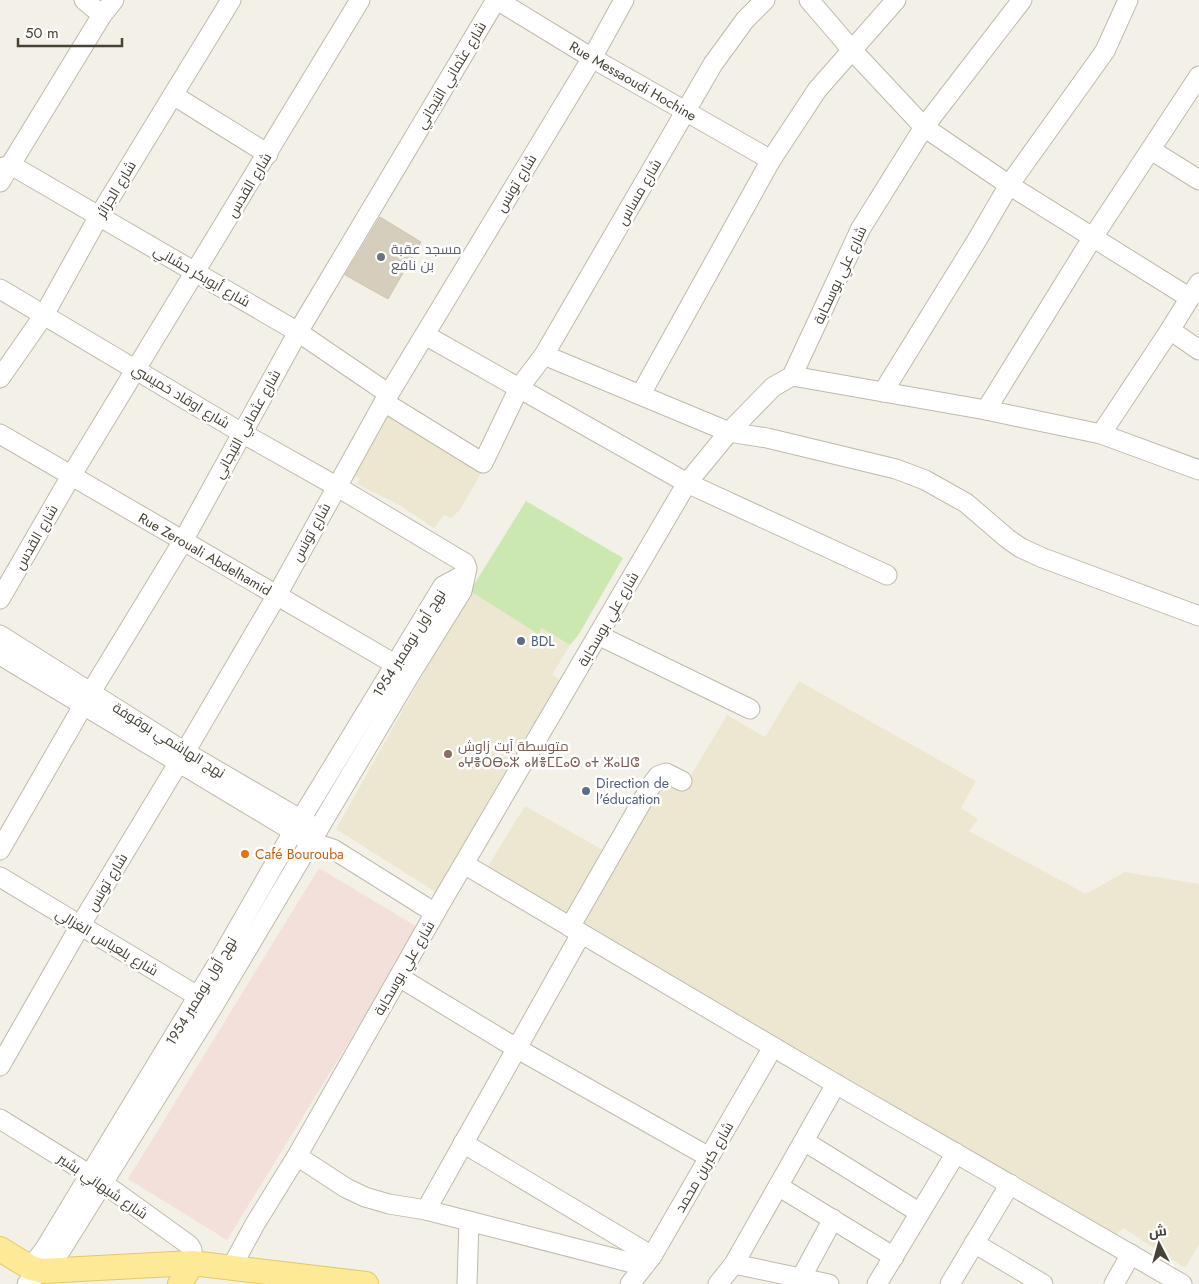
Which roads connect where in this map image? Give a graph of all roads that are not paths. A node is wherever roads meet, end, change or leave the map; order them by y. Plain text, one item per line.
1 (84, 0) edge
2 (114, 0) edge
3 (231, 0) edge
4 (360, 0) edge
5 (496, 0) edge
6 (624, 0) edge
7 (765, 0) edge
8 (809, 0) edge
9 (896, 0) edge
10 (1022, 0) edge
11 (1128, 0) edge
12 (102, 15) junction
13 (852, 50) junction
14 (592, 58) junction
15 (1199, 76) edge
16 (173, 95) junction
17 (686, 112) junction
18 (924, 127) junction
19 (1151, 150) junction
20 (268, 154) junction
21 (771, 160) junction
22 (5, 167) edge
23 (1199, 180) edge
24 (0, 182) edge
25 (1009, 185) junction
26 (99, 216) junction
27 (1093, 237) junction
28 (196, 272) junction
29 (0, 289) edge
30 (1194, 290) edge
31 (44, 315) junction
32 (1170, 330) junction
33 (298, 332) junction
34 (425, 336) junction
35 (1199, 350) edge
36 (544, 355) junction
37 (136, 370) junction
38 (792, 376) junction
39 (0, 378) edge
40 (518, 388) junction
41 (883, 392) junction
42 (641, 394) junction
43 (387, 398) junction
44 (986, 410) junction
45 (729, 432) junction
46 (242, 433) junction
47 (0, 434) edge
48 (1101, 434) junction
49 (1199, 470) edge
50 (71, 476) junction
51 (688, 483) junction
52 (336, 486) junction
53 (183, 541) junction
54 (465, 569) joint
55 (887, 576) dead end
56 (277, 595) junction
57 (0, 599) edge
58 (1199, 616) edge
59 (0, 635) edge
60 (598, 635) junction
61 (0, 655) edge
62 (403, 669) junction
63 (87, 698) junction
64 (750, 710) dead end
65 (182, 757) junction
66 (682, 781) dead end
67 (297, 826) junction
68 (315, 836) junction
69 (0, 850) edge
70 (464, 864) junction
71 (0, 877) edge
72 (435, 913) junction
73 (80, 926) junction
74 (576, 931) junction
75 (225, 968) junction
76 (400, 977) junction
77 (206, 1001) junction
78 (773, 1047) junction
79 (516, 1048) junction
80 (0, 1066) edge
81 (836, 1084) junction
82 (0, 1119) edge
83 (804, 1141) junction
84 (463, 1143) junction
85 (956, 1153) junction
86 (297, 1156) junction
87 (709, 1158) junction
88 (96, 1179) junction
89 (1010, 1184) junction
90 (778, 1186) junction
91 (426, 1210) junction
92 (920, 1213) junction
93 (833, 1219) junction
94 (469, 1221) junction
95 (974, 1243) junction
96 (0, 1249) edge
97 (1131, 1254) junction
98 (894, 1257) junction
99 (648, 1261) junction
100 (192, 1263) junction
101 (734, 1264) junction
102 (231, 1268) junction
103 (31, 1277) edge
104 (801, 1278) junction
105 (180, 1284) edge
106 (366, 1284) edge
107 (467, 1284) edge
108 (630, 1284) edge
109 (718, 1284) edge
110 (829, 1284) edge
111 (877, 1284) edge
112 (950, 1284) edge
113 (1043, 1284) edge
114 (1114, 1284) edge
115 (1182, 1284) edge

1 - 12 street
2 - 12 street
3 - 16 street, شارع الجزائر
4 - 20 street, شارع القدس
5 - 14 street, Rue Messaoudi Hochine
5 - 33 street, شارع عثماني التيجاني
6 - 14 street, شارع تونس
7 - 17 street, شارع مساس
8 - 13 street
9 - 13 street
10 - 18 street, شارع علي بوسحابة
11 - 25 street
12 - 22 street
13 - 18 street
13 - 21 street
14 - 17 street, Rue Messaoudi Hochine
14 - 34 street, شارع تونس
15 - 19 street
16 - 20 street
16 - 26 street, شارع الجزائر
17 - 21 street, Rue Messaoudi Hochine
17 - 36 street, شارع مساس
18 - 25 street
18 - 38 street, شارع علي بوسحابة
19 - 23 street
19 - 27 street
20 - 28 street, شارع القدس
21 - 42 street
22 - 24 street
22 - 26 street, شارع أبوبكر حشاني
25 - 27 street
25 - 41 street
26 - 28 street, شارع أبوبكر حشاني
26 - 31 street, شارع الجزائر
27 - 30 street
27 - 44 street
28 - 33 street, شارع أبوبكر حشاني
28 - 37 street, شارع القدس
29 - 31 street, شارع اوقاد خميسي
30 - 32 street
31 - 37 street, شارع اوقاد خميسي
31 - 39 street, شارع الجزائر
32 - 35 street
32 - 48 street
33 - 43 street, شارع أبوبكر حشاني
33 - 46 street, شارع عثماني التيجاني
34 - 40 street
34 - 43 street, شارع تونس
36 - 40 street, شارع مساس
36 - 42 street
37 - 46 street, شارع اوقاد خميسي
37 - 50 street, شارع القدس
38 - 41 street
38 - 45 street, شارع علي بوسحابة
40 - 43 street, شارع مساس
40 - 51 street
41 - 44 street
42 - 45 street
43 - 52 street, شارع تونس
44 - 48 street
45 - 51 street, شارع علي بوسحابة
45 - 58 street
46 - 52 street, شارع اوقاد خميسي
46 - 53 street, شارع عثماني التيجاني
47 - 50 street, Rue Zerouali Abdelhamid
48 - 49 street
50 - 53 street, Rue Zerouali Abdelhamid
50 - 57 street, شارع القدس
51 - 55 street
51 - 60 street, شارع علي بوسحابة
52 - 54 street, شارع اوقاد خميسي
52 - 56 street, شارع تونس
53 - 56 street, Rue Zerouali Abdelhamid
53 - 63 street, شارع عثماني التيجاني
54 - 62 street, نهج أول نوفمبر 1954
56 - 62 street, Rue Zerouali Abdelhamid
56 - 65 street, شارع تونس
59 - 63 street, نهج الهاشمي بوقوفة
60 - 64 street
60 - 70 street, شارع علي بوسحابة
61 - 63 street, نهج الهاشمي بوقوفة
62 - 67 street, نهج أول نوفمبر 1954
62 - 68 street, نهج أول نوفمبر 1954
63 - 65 street, نهج الهاشمي بوقوفة
63 - 69 street, شارع عثماني التيجاني
65 - 67 street, نهج الهاشمي بوقوفة
65 - 73 street, شارع تونس
66 - 74 street
67 - 68 street, نهج الهاشمي بوقوفة
67 - 75 street, نهج أول نوفمبر 1954
68 - 72 street, نهج الهاشمي بوقوفة
68 - 75 street, نهج أول نوفمبر 1954
70 - 72 street, شارع علي بوسحابة
70 - 74 street
71 - 73 street, شارع بلعباس الغزالي
72 - 76 street, شارع علي بوسحابة
73 - 77 street, شارع بلعباس الغزالي
73 - 80 street, شارع تونس
74 - 78 street
74 - 79 street
75 - 77 street, نهج أول نوفمبر 1954
76 - 79 street
76 - 86 street, شارع علي بوسحابة
77 - 88 street, نهج أول نوفمبر 1954
78 - 81 street
78 - 87 street, شارع كبرين محمد
79 - 84 street
79 - 87 street
81 - 83 street
81 - 85 street
82 - 88 street, شارع شيهاني بشير
83 - 90 street
83 - 92 street
84 - 91 street
84 - 99 street
85 - 89 street
85 - 92 street
86 - 91 street
86 - 102 street, شارع علي بوسحابة
87 - 99 street, شارع كبرين محمد
88 - 100 street, شارع شيهاني بشير
88 - 103 street, نهج أول نوفمبر 1954
89 - 95 street
89 - 97 street
90 - 93 street
90 - 101 street
91 - 94 street
92 - 98 street
93 - 98 street
93 - 104 street
94 - 99 street
94 - 107 street
95 - 112 street
95 - 113 street
96 - 103 main road
97 - 114 street
97 - 115 street
98 - 111 street
99 - 108 street, شارع كبرين محمد
100 - 102 main road
100 - 103 main road
100 - 105 main road
101 - 104 street
101 - 109 street
102 - 106 main road
104 - 110 street

